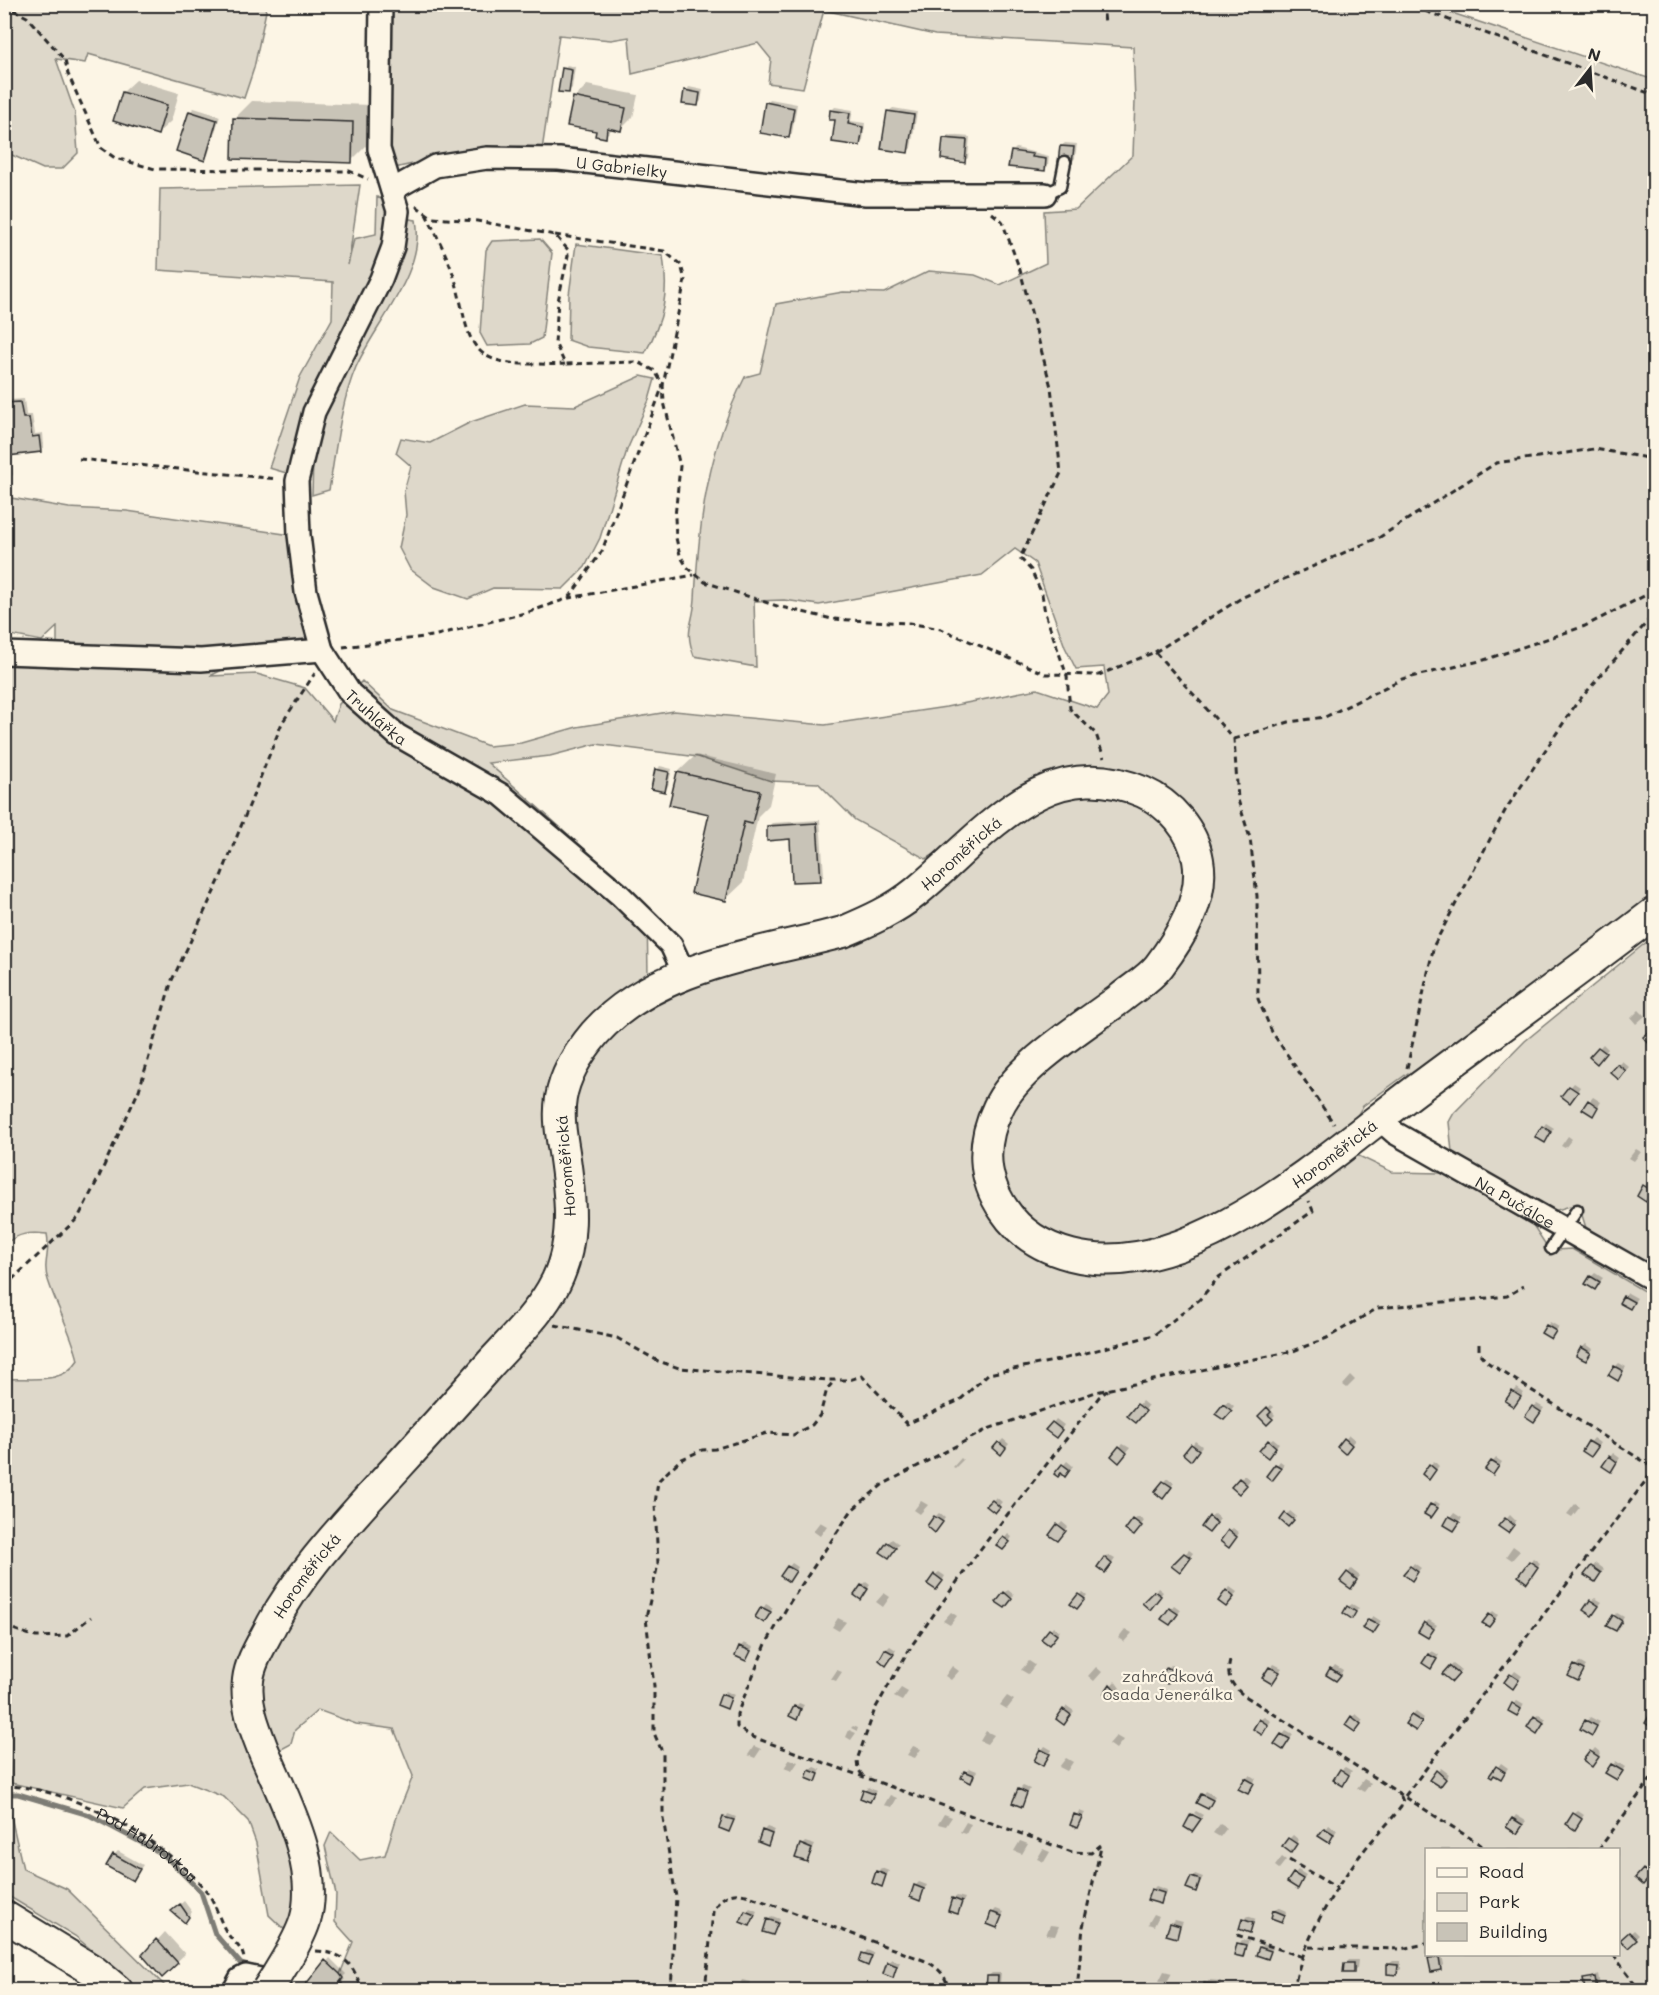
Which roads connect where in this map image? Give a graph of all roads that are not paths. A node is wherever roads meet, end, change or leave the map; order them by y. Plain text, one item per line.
1 (381, 4) edge
2 (1065, 162) dead end
3 (392, 190) junction
4 (1045, 194) joint
5 (322, 650) junction
6 (4, 653) edge
7 (1654, 913) edge
8 (684, 973) junction
9 (1379, 1119) junction
10 (1576, 1210) dead end
11 (1564, 1228) junction
12 (1551, 1248) dead end
13 (1654, 1280) edge
14 (4, 1916) edge
15 (275, 1985) edge
16 (117, 1990) edge
17 (234, 1990) edge

1 - 3 street
2 - 4 lane
3 - 4 street, U Gabrielky
3 - 5 street, Truhlářka
5 - 6 street
5 - 8 street, Truhlářka
7 - 9 main road, Horoměřická
8 - 9 main road, Horoměřická
8 - 15 main road, Horoměřická
9 - 11 street, Na Pučálce
10 - 11 lane
11 - 12 lane
11 - 13 street, Na Pučálce
14 - 16 main road
15 - 17 street

